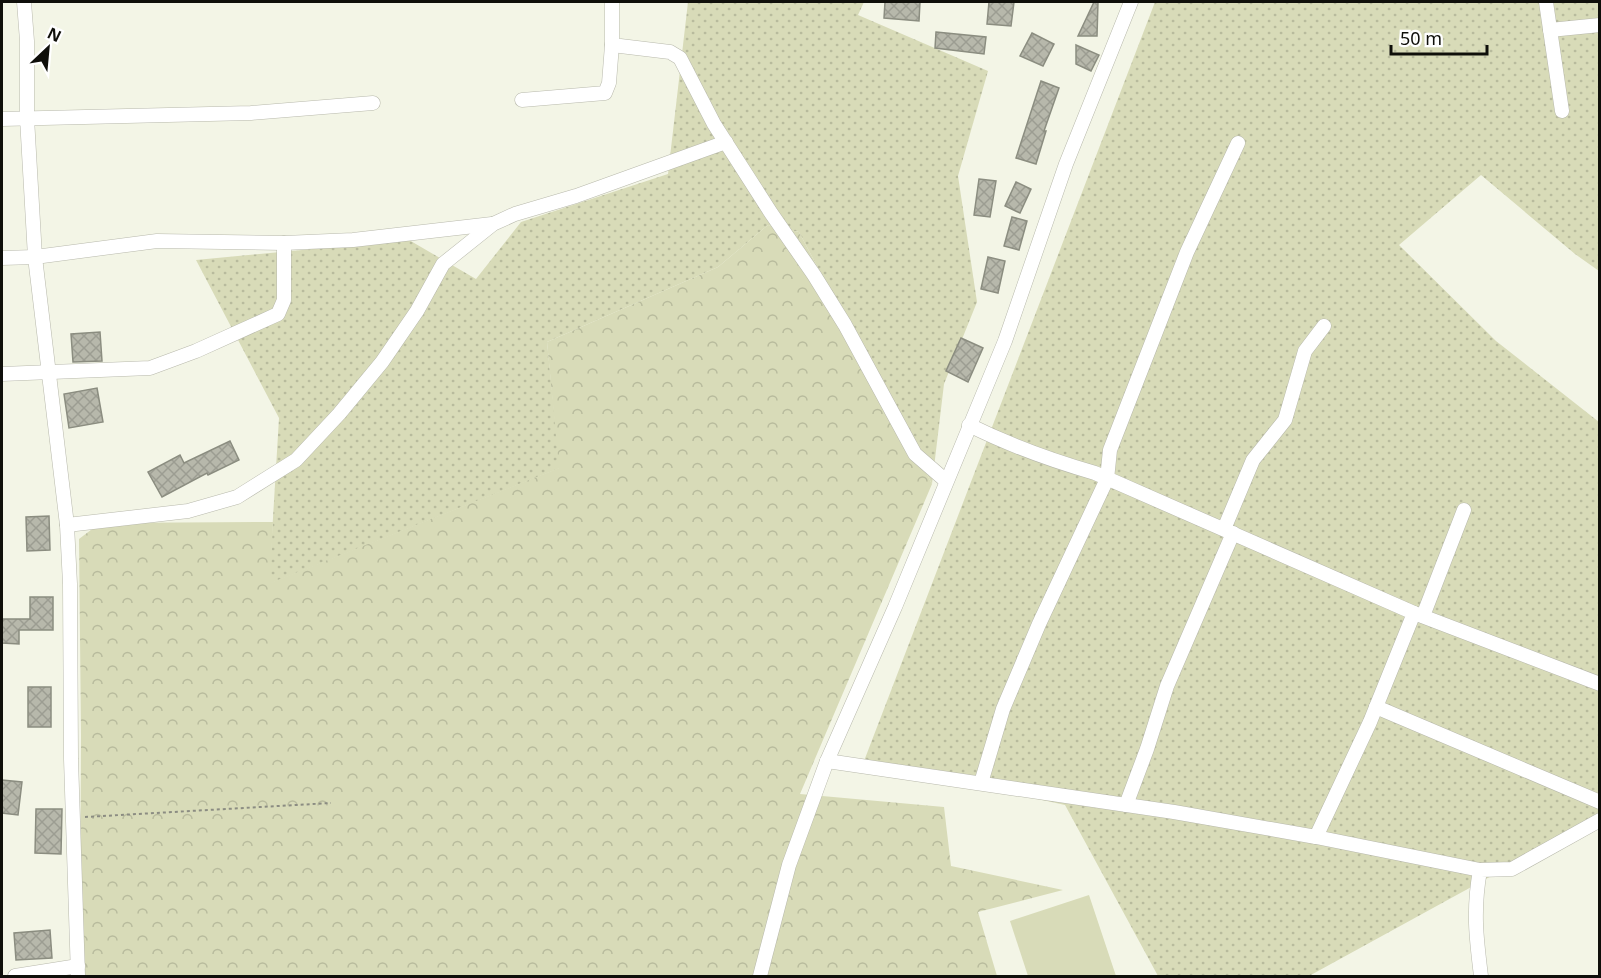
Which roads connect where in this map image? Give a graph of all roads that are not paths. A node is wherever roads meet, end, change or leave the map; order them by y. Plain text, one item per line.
1 (24, 2) edge
2 (612, 2) edge
3 (1131, 2) edge
4 (1546, 2) edge
5 (1599, 25) edge
6 (1550, 30) junction
7 (612, 45) junction
8 (522, 100) dead end
9 (373, 103) dead end
10 (1562, 111) dead end
11 (27, 118) junction
12 (2, 119) edge
13 (726, 142) junction
14 (1238, 143) dead end
15 (493, 224) junction
16 (284, 243) junction
17 (35, 257) junction
18 (2, 258) edge
19 (1324, 326) dead end
20 (2, 374) edge
21 (47, 374) junction
22 (969, 425) junction
23 (1107, 479) junction
24 (945, 480) junction
25 (1464, 510) dead end
26 (67, 525) junction
27 (1228, 531) junction
28 (1418, 614) junction
29 (1599, 684) edge
30 (1376, 708) junction
31 (827, 761) junction
32 (981, 783) junction
33 (1599, 802) edge
34 (1126, 805) junction
35 (1599, 820) edge
36 (1316, 837) junction
37 (1480, 870) junction
38 (78, 971) edge
39 (15, 976) edge
40 (760, 976) edge
41 (1481, 976) edge

1 - 11 street
2 - 7 street
3 - 22 street
4 - 6 street
5 - 6 street
6 - 10 street
7 - 8 street
7 - 13 street
9 - 11 street
11 - 12 street
11 - 17 street
13 - 15 street
13 - 24 street
14 - 23 street
15 - 16 street
15 - 26 street
16 - 17 street
16 - 21 street
17 - 18 street
17 - 21 street
19 - 27 street
20 - 21 street
21 - 26 street
22 - 23 street
22 - 24 street
23 - 27 street
23 - 32 street
24 - 31 street
25 - 28 street
26 - 38 street
27 - 28 street
27 - 34 street
28 - 29 street
28 - 30 street
30 - 33 street
30 - 36 street
31 - 32 street
31 - 40 street
32 - 34 street
34 - 36 street
35 - 37 street
36 - 37 street
37 - 41 street
38 - 39 street

